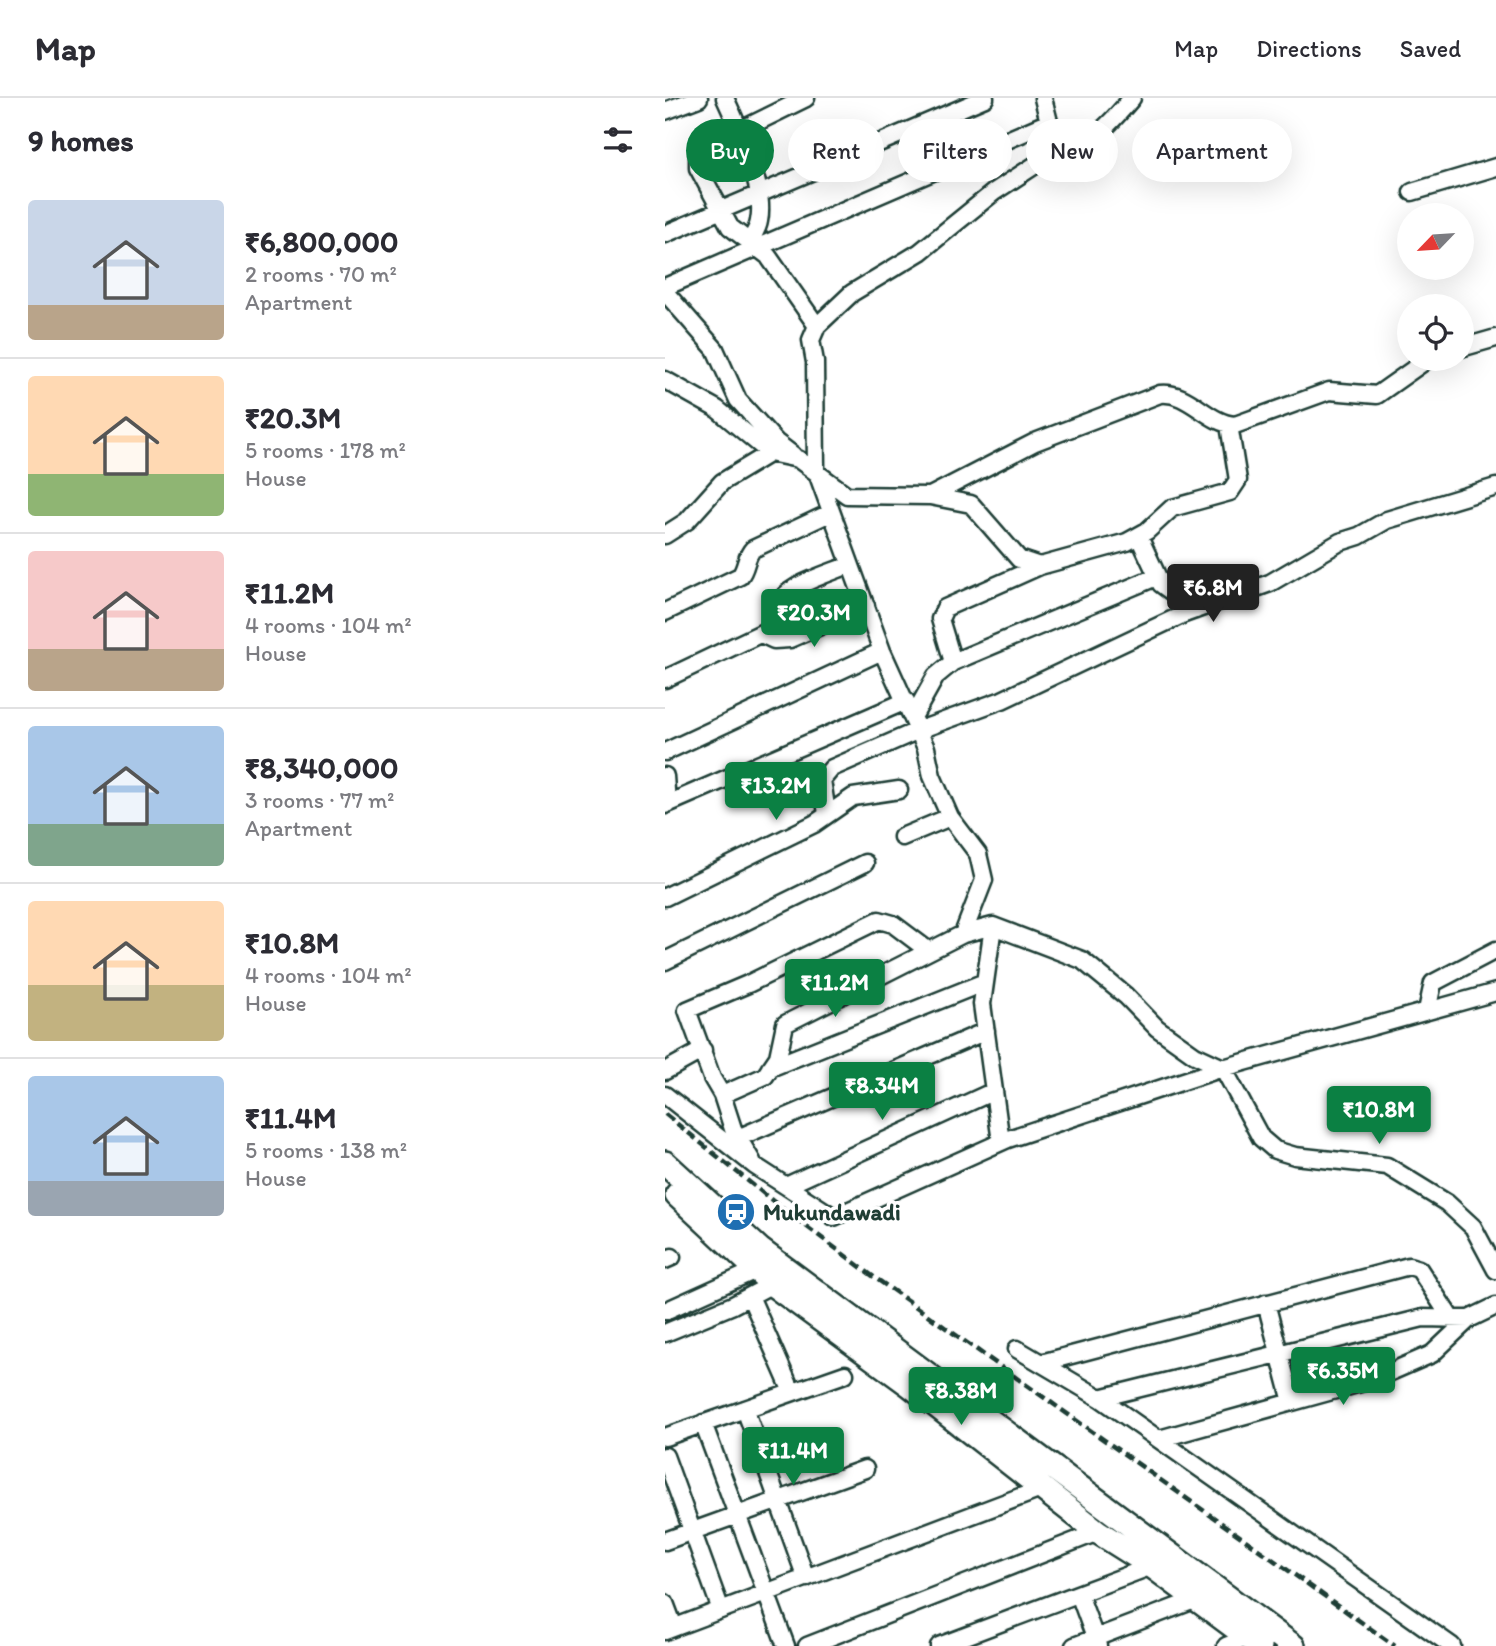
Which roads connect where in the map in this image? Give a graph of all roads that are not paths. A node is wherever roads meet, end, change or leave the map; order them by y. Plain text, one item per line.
1 (699, 98) edge
2 (725, 98) edge
3 (806, 98) edge
4 (985, 98) edge
5 (1043, 98) edge
6 (1132, 98) edge
7 (665, 111) edge
8 (735, 119) edge
9 (764, 119) edge
10 (1048, 119) edge
11 (1115, 119) edge
12 (1026, 132) edge
13 (1496, 167) edge
14 (1026, 171) edge
15 (705, 182) edge
16 (755, 182) edge
17 (1412, 192) dead end
18 (758, 194) junction
19 (720, 211) junction
20 (665, 234) edge
21 (754, 244) junction
22 (665, 290) edge
23 (817, 326) junction
24 (1496, 338) edge
25 (1474, 344) edge
26 (1411, 371) edge
27 (665, 380) edge
28 (1229, 425) junction
29 (770, 453) junction
30 (798, 459) junction
31 (816, 470) junction
32 (1496, 487) edge
33 (930, 496) junction
34 (830, 513) junction
35 (665, 535) edge
36 (1139, 537) junction
37 (849, 565) junction
38 (1039, 566) junction
39 (1156, 577) junction
40 (866, 606) junction
41 (1196, 610) junction
42 (665, 612) edge
43 (761, 634) junction
44 (882, 652) junction
45 (953, 662) junction
46 (665, 678) edge
47 (906, 701) junction
48 (916, 724) junction
49 (665, 752) edge
50 (665, 776) edge
51 (899, 790) dead end
52 (666, 804) edge
53 (827, 814) junction
54 (950, 817) junction
55 (902, 837) dead end
56 (865, 863) dead end
57 (665, 897) edge
58 (993, 926) junction
59 (963, 934) junction
60 (1496, 950) edge
61 (929, 951) junction
62 (665, 961) edge
63 (985, 982) junction
64 (1496, 992) edge
65 (1427, 1011) junction
66 (986, 1031) junction
67 (702, 1050) junction
68 (770, 1068) junction
69 (1223, 1068) junction
70 (665, 1071) edge
71 (994, 1091) junction
72 (665, 1095) edge
73 (722, 1095) junction
74 (740, 1137) junction
75 (1001, 1142) junction
76 (665, 1163) edge
77 (755, 1166) junction
78 (665, 1183) edge
79 (786, 1186) junction
80 (1496, 1270) edge
81 (773, 1272) junction
82 (750, 1296) junction
83 (1266, 1303) junction
84 (1496, 1306) edge
85 (665, 1311) edge
86 (1450, 1317) junction
87 (1469, 1319) junction
88 (665, 1333) edge
89 (1017, 1349) dead end
90 (1277, 1354) junction
91 (1041, 1363) junction
92 (845, 1374) dead end
93 (792, 1392) junction
94 (1100, 1398) junction
95 (1292, 1402) junction
96 (745, 1409) junction
97 (703, 1423) junction
98 (665, 1437) edge
99 (1160, 1439) junction
100 (665, 1457) edge
101 (865, 1469) dead end
102 (1041, 1489) junction
103 (778, 1501) junction
104 (738, 1515) junction
105 (692, 1532) junction
106 (1098, 1532) junction
107 (665, 1541) edge
108 (1152, 1566) junction
109 (806, 1578) junction
110 (767, 1592) junction
111 (1079, 1594) junction
112 (1196, 1599) junction
113 (665, 1603) edge
114 (721, 1610) junction
115 (670, 1629) edge
116 (1096, 1642) edge
117 (1255, 1642) edge
118 (786, 1646) edge
119 (807, 1646) edge
120 (939, 1646) edge
121 (1075, 1646) edge
122 (1226, 1646) edge
123 (1293, 1646) edge
124 (1452, 1646) edge

1 - 7 street
2 - 8 street
3 - 9 street
4 - 18 street
5 - 10 street
6 - 11 street
12 - 21 street
13 - 17 street
14 - 23 street
15 - 19 street
16 - 18 street
18 - 19 street
18 - 21 street
19 - 20 street
19 - 21 street
21 - 22 street
21 - 23 street
22 - 30 street
23 - 31 street
24 - 25 street
26 - 28 street
27 - 29 street
28 - 33 street
28 - 36 street
29 - 30 street
29 - 35 street
30 - 31 street
31 - 33 street
31 - 34 street
32 - 41 street
33 - 38 street
34 - 37 street
34 - 42 street
36 - 38 street
36 - 39 street
37 - 40 street
37 - 43 street
38 - 45 street
39 - 41 street
39 - 45 street
40 - 43 street
40 - 44 street
41 - 48 street
43 - 46 street
44 - 47 street
44 - 49 street
45 - 48 street
47 - 48 street
47 - 52 street
48 - 53 street
48 - 54 street
50 - 52 street
51 - 53 street
53 - 57 street
54 - 55 street
54 - 59 street
56 - 62 street
58 - 59 street
58 - 63 street
58 - 69 street
59 - 61 street
60 - 65 street
61 - 67 street
61 - 68 street
63 - 66 street
63 - 68 street
64 - 65 street
65 - 69 street
66 - 71 street
66 - 74 street
67 - 70 street
67 - 73 street
68 - 73 street
69 - 75 street
69 - 80 street
71 - 75 street
71 - 79 street
72 - 77 street
73 - 74 street
74 - 77 street
75 - 79 street
76 - 81 street
77 - 79 street
78 - 81 street
81 - 82 street
81 - 85 street
81 - 102 street
81 - 123 street
82 - 88 street
82 - 93 street
83 - 86 street
83 - 90 street
83 - 91 street
84 - 87 street
86 - 87 street
86 - 90 street
87 - 95 street
89 - 91 street
90 - 94 street
90 - 95 street
91 - 94 street
92 - 93 street
93 - 96 street
94 - 99 street
95 - 99 street
96 - 97 street
96 - 103 street
97 - 98 street
97 - 104 street
99 - 124 street
100 - 105 street
101 - 103 street
102 - 106 street
102 - 109 street
103 - 104 street
103 - 109 street
104 - 105 street
104 - 110 street
105 - 107 street
105 - 114 street
106 - 108 street
106 - 119 street
108 - 111 street
108 - 112 street
109 - 110 street
110 - 114 street
110 - 118 street
111 - 116 street
111 - 120 street
112 - 116 street
112 - 117 street
113 - 115 street
114 - 115 street
116 - 121 street
117 - 122 street

